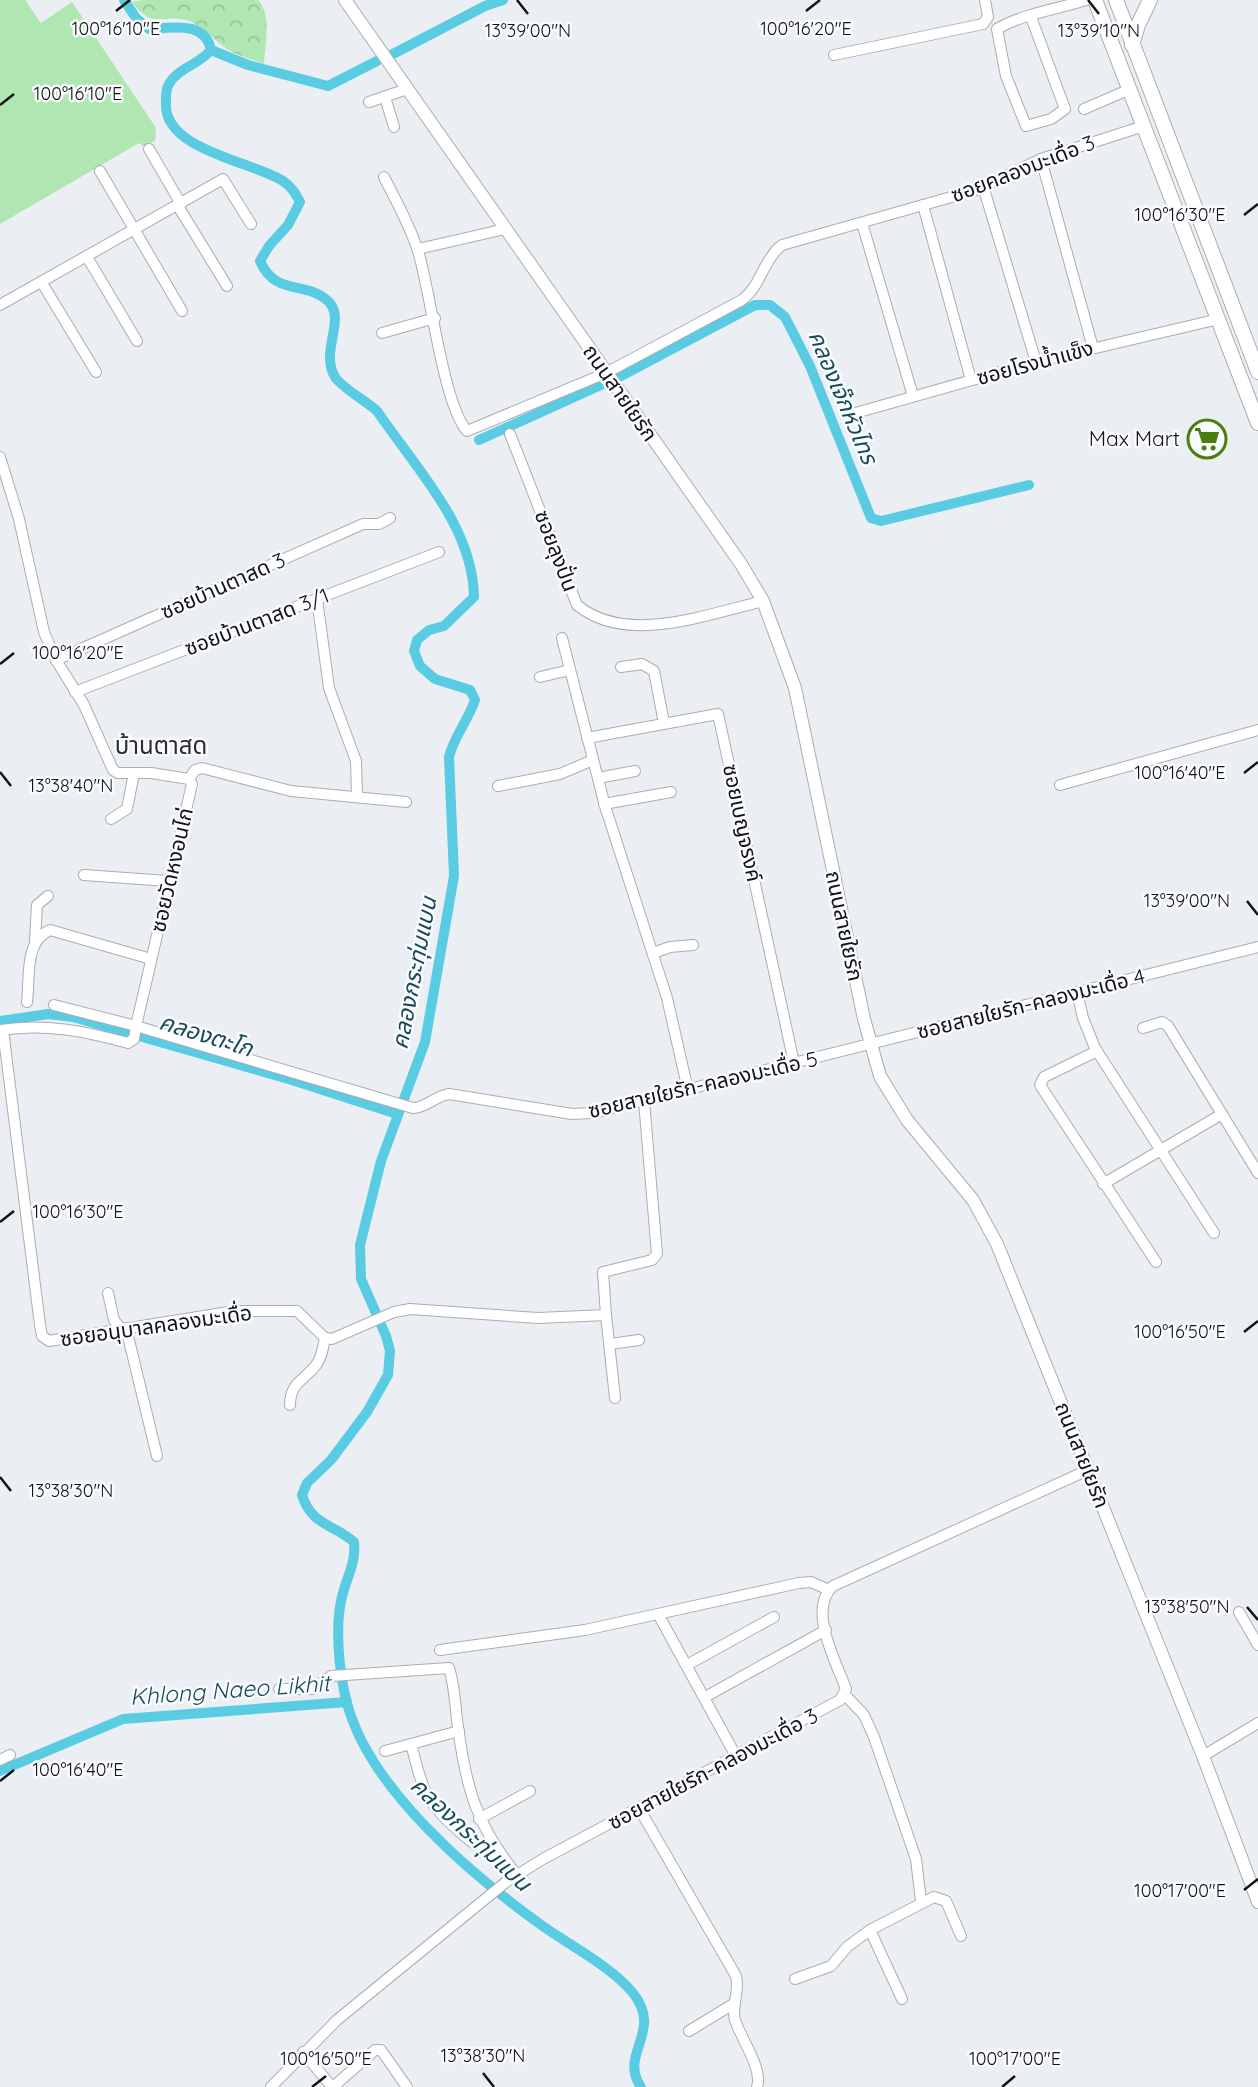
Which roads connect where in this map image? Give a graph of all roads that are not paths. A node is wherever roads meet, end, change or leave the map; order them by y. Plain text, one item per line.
1 (345, 0) edge
2 (985, 0) edge
3 (1116, 0) edge
4 (1150, 0) edge
5 (1093, 3) edge
6 (1031, 17) junction
7 (1132, 45) junction
8 (834, 55) dead end
9 (407, 89) junction
10 (1128, 90) junction
11 (385, 97) junction
12 (369, 102) dead end
13 (1084, 109) dead end
14 (1144, 126) junction
15 (394, 127) dead end
16 (149, 149) dead end
17 (1041, 159) junction
18 (100, 171) dead end
19 (384, 177) dead end
20 (983, 186) junction
21 (180, 205) junction
22 (923, 205) junction
23 (862, 223) junction
24 (251, 224) dead end
25 (505, 229) junction
26 (136, 230) junction
27 (418, 249) junction
28 (87, 257) junction
29 (42, 283) junction
30 (227, 286) dead end
31 (0, 305) edge
32 (182, 311) dead end
33 (435, 318) junction
34 (1219, 319) junction
35 (383, 333) dead end
36 (137, 341) dead end
37 (1093, 348) junction
38 (1255, 355) edge
39 (1036, 362) junction
40 (96, 372) dead end
41 (1258, 372) edge
42 (606, 373) junction
43 (971, 380) junction
44 (913, 396) junction
45 (852, 414) dead end
46 (1258, 423) edge
47 (510, 434) dead end
48 (0, 457) edge
49 (3, 473) edge
50 (390, 518) dead end
51 (439, 552) dead end
52 (317, 599) junction
53 (763, 601) junction
54 (562, 638) dead end
55 (56, 660) junction
56 (621, 667) dead end
57 (570, 670) junction
58 (540, 677) dead end
59 (75, 692) junction
60 (664, 723) junction
61 (1258, 730) edge
62 (587, 738) junction
63 (593, 760) junction
64 (635, 771) dead end
65 (134, 774) junction
66 (598, 778) junction
67 (189, 779) junction
68 (1060, 785) dead end
69 (498, 786) dead end
70 (671, 792) dead end
71 (357, 796) junction
72 (406, 802) dead end
73 (604, 804) junction
74 (111, 819) dead end
75 (84, 874) dead end
76 (168, 881) junction
77 (48, 896) dead end
78 (35, 940) junction
79 (693, 944) dead end
80 (1258, 947) edge
81 (653, 953) junction
82 (151, 960) junction
83 (1077, 992) junction
84 (27, 1002) dead end
85 (54, 1005) dead end
86 (1143, 1028) dead end
87 (2, 1030) edge
88 (135, 1031) junction
89 (871, 1045) junction
90 (1097, 1051) junction
91 (794, 1063) junction
92 (688, 1090) junction
93 (644, 1101) junction
94 (1222, 1114) junction
95 (1159, 1149) junction
96 (1258, 1173) edge
97 (1103, 1184) junction
98 (1214, 1233) dead end
99 (1156, 1262) dead end
100 (108, 1293) dead end
101 (606, 1314) junction
102 (123, 1329) junction
103 (325, 1338) junction
104 (639, 1340) dead end
105 (610, 1344) junction
106 (615, 1398) dead end
107 (290, 1405) dead end
108 (157, 1455) dead end
109 (1088, 1470) junction
110 (829, 1590) junction
111 (1239, 1612) dead end
112 (658, 1614) junction
113 (774, 1617) dead end
114 (826, 1630) junction
115 (1258, 1645) edge
116 (440, 1650) dead end
117 (687, 1665) junction
118 (279, 1689) dead end
119 (845, 1695) junction
120 (705, 1697) junction
121 (1258, 1723) edge
122 (458, 1731) junction
123 (411, 1744) junction
124 (386, 1751) dead end
125 (1203, 1756) junction
126 (737, 1758) junction
127 (530, 1791) dead end
128 (640, 1810) junction
129 (479, 1819) junction
130 (505, 1861) junction
131 (517, 1875) junction
132 (921, 1901) junction
133 (1258, 1902) edge
134 (870, 1930) junction
135 (961, 1936) dead end
136 (795, 1979) dead end
137 (901, 1999) dead end
138 (735, 2003) junction
139 (689, 2031) dead end
140 (303, 2052) junction
141 (271, 2087) edge
142 (332, 2087) edge
143 (407, 2087) edge
144 (757, 2087) edge

1 - 9 street, ถนนสายใยรัก
2 - 8 street
3 - 5 main road
3 - 7 main road
4 - 7 main road
5 - 6 street
5 - 10 main road
6 - 6 street
7 - 38 main road
9 - 11 street
9 - 25 street, ถนนสายใยรัก
10 - 13 street
10 - 14 main road
11 - 12 street
11 - 15 street
14 - 17 street, ซอยคลองมะเดื่อ 3
14 - 34 main road
16 - 21 street
17 - 20 street, ซอยคลองมะเดื่อ 3
17 - 37 street
18 - 26 street
19 - 27 street
20 - 22 street, ซอยคลองมะเดื่อ 3
20 - 39 street
21 - 24 street
21 - 26 street
21 - 30 street
22 - 23 street, ซอยคลองมะเดื่อ 3
22 - 43 street
23 - 42 street, ซอยคลองมะเดื่อ 3
23 - 44 street
25 - 27 street
25 - 42 street, ถนนสายใยรัก
26 - 28 street
26 - 32 street
27 - 33 street
28 - 29 street
28 - 36 street
29 - 31 street
29 - 40 street
33 - 35 street
33 - 42 street, ซอยคลองมะเดื่อ 3
34 - 37 street, ซอยโรงน้ำแข็ง
34 - 46 main road
37 - 39 street, ซอยโรงน้ำแข็ง
38 - 41 main road
39 - 43 street, ซอยโรงน้ำแข็ง
42 - 53 street, ถนนสายใยรัก
43 - 44 street, ซอยโรงน้ำแข็ง
44 - 45 street, ซอยโรงน้ำแข็ง
47 - 53 street, ซอยลุงปั่น
48 - 49 street, ซอยวัดหงอนไก่
49 - 55 street, ซอยวัดหงอนไก่
50 - 55 street, ซอยบ้านตาสด 3
51 - 52 street, ซอยบ้านตาสด 3/1
52 - 59 street, ซอยบ้านตาสด 3/1
52 - 71 street
53 - 89 street, ถนนสายใยรัก
54 - 57 street
55 - 59 street, ซอยวัดหงอนไก่
56 - 60 street
57 - 58 street
57 - 62 street
59 - 65 street, ซอยวัดหงอนไก่
60 - 62 street, ซอยเบญจรงค์
60 - 91 street, ซอยเบญจรงค์
61 - 68 street
62 - 63 street
63 - 66 street
63 - 69 street
64 - 66 street
65 - 67 street, ซอยวัดหงอนไก่
65 - 74 street
66 - 73 street
67 - 71 street
67 - 76 street, ซอยวัดหงอนไก่
70 - 73 street
71 - 72 street
73 - 81 street
75 - 76 street
76 - 82 street, ซอยวัดหงอนไก่
77 - 78 street
78 - 82 street
78 - 84 street
79 - 81 street
80 - 83 street, ซอยสายใยรัก-คลองมะเดื่อ 4
81 - 92 street
82 - 88 street, ซอยวัดหงอนไก่
83 - 89 street, ซอยสายใยรัก-คลองมะเดื่อ 4
83 - 90 street
85 - 88 street
86 - 94 street
87 - 88 street
87 - 102 street, ซอยอนุบาลคลองมะเดื่อ
88 - 93 street, ซอยสายใยรัก-คลองมะเดื่อ 5
89 - 91 street, ซอยสายใยรัก-คลองมะเดื่อ 5
89 - 109 street, ถนนสายใยรัก
90 - 95 street
90 - 97 street
91 - 92 street, ซอยสายใยรัก-คลองมะเดื่อ 5
92 - 93 street, ซอยสายใยรัก-คลองมะเดื่อ 5
93 - 101 street
94 - 95 street
94 - 96 street
95 - 97 street
95 - 98 street
97 - 99 street
100 - 102 street
101 - 103 street
101 - 105 street
102 - 103 street, ซอยอนุบาลคลองมะเดื่อ
102 - 108 street
103 - 107 street
104 - 105 street
105 - 106 street
109 - 110 street
109 - 125 street, ถนนสายใยรัก
110 - 112 street
110 - 114 street
111 - 115 street
112 - 116 street
112 - 117 street
113 - 117 street
114 - 119 street
114 - 120 street
117 - 120 street
118 - 122 street
119 - 126 street, ซอยสายใยรัก-คลองมะเดื่อ 3
119 - 132 street
120 - 126 street
121 - 125 street
122 - 123 street
122 - 129 street
123 - 124 street
123 - 130 street
125 - 133 street, ถนนสายใยรัก
126 - 128 street, ซอยสายใยรัก-คลองมะเดื่อ 3
127 - 129 street
128 - 131 street, ซอยสายใยรัก-คลองมะเดื่อ 3
128 - 138 street
129 - 130 street
130 - 131 street
131 - 140 street, ซอยสายใยรัก-คลองมะเดื่อ 3
132 - 134 street
132 - 135 street
134 - 136 street
134 - 137 street
138 - 139 street
138 - 144 street
140 - 141 street, ซอยสายใยรัก-คลองมะเดื่อ 3
140 - 142 street
142 - 143 street

